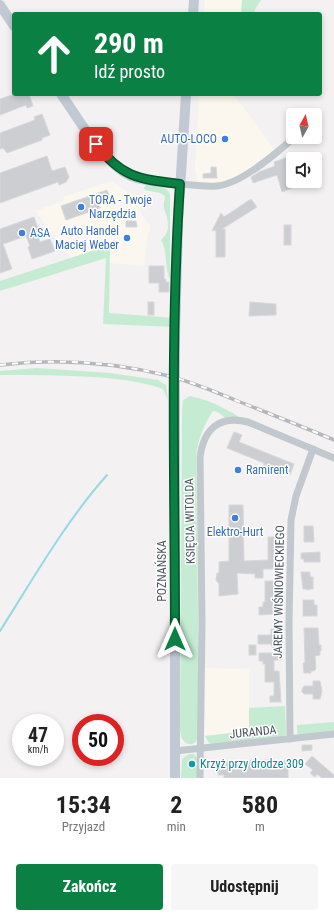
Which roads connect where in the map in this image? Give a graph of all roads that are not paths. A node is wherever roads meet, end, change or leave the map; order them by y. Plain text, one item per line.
1 (194, 0) edge
2 (0, 5) edge
3 (193, 12) edge
4 (12, 23) edge
5 (62, 96) edge
6 (186, 96) edge
7 (287, 144) edge
8 (180, 184) junction
9 (313, 450) junction
10 (334, 458) edge
11 (334, 734) edge
12 (290, 739) junction
13 (200, 748) junction
14 (175, 751) junction
15 (175, 778) edge
16 (200, 778) edge

1 - 3 main road
2 - 4 main road
5 - 8 main road
6 - 8 main road, POZNAŃSKA
7 - 8 street
8 - 14 main road, POZNAŃSKA
9 - 10 street, KSIĘCIA WITOLDA
9 - 12 street, JAREMY WIŚNIOWIECKIEGO
9 - 13 street, KSIĘCIA WITOLDA
11 - 12 street, JURANDA
12 - 13 street, JURANDA
13 - 14 street, JURANDA
13 - 16 street, KSIĘCIA WITOLDA
14 - 15 main road, POZNAŃSKA

